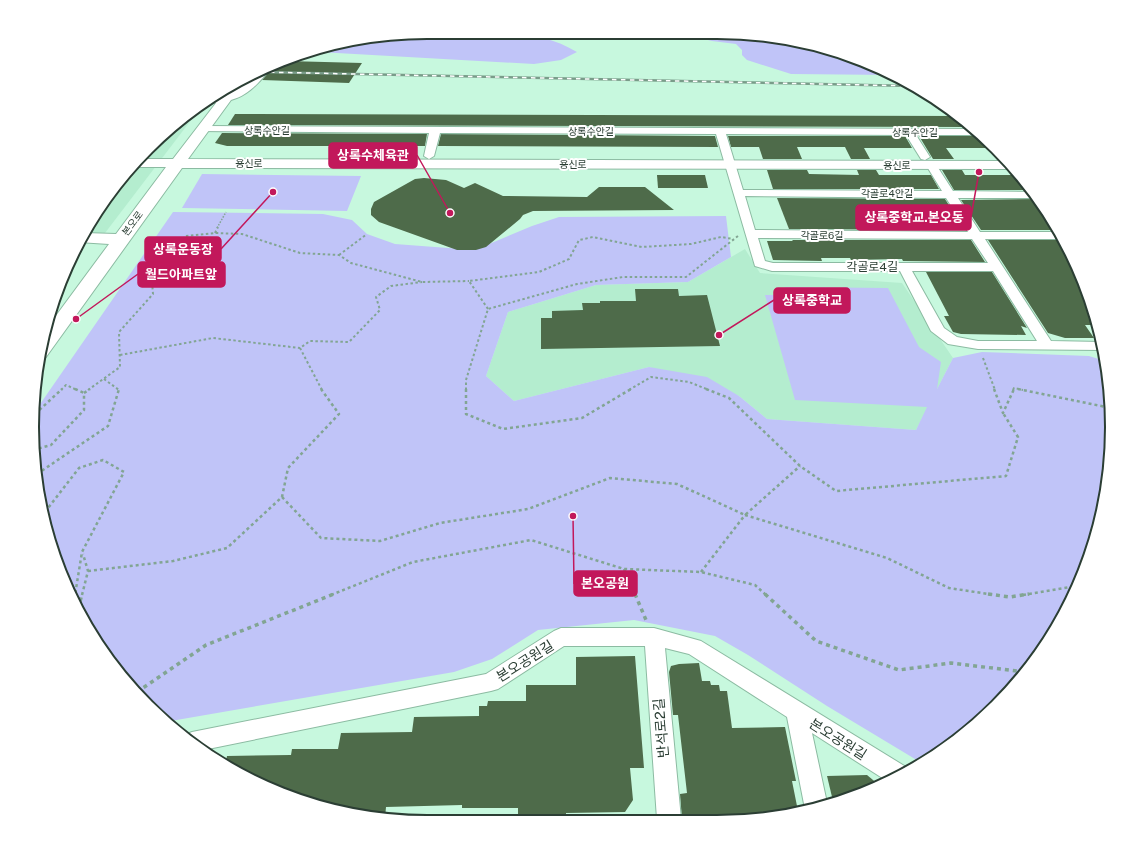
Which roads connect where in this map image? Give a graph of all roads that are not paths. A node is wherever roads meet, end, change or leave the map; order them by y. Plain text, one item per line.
1 (256, 79) edge
2 (227, 95) edge
3 (219, 100) edge
4 (202, 129) junction
5 (435, 131) junction
6 (720, 132) junction
7 (909, 132) junction
8 (969, 132) edge
9 (429, 156) junction
10 (149, 157) edge
11 (996, 158) edge
12 (180, 160) junction
13 (728, 160) junction
14 (928, 161) junction
15 (144, 162) edge
16 (1003, 165) edge
17 (738, 193) junction
18 (948, 194) junction
19 (1028, 195) edge
20 (751, 234) junction
21 (976, 236) junction
22 (1055, 236) edge
23 (88, 238) edge
24 (121, 239) junction
25 (904, 267) junction
26 (997, 267) junction
27 (49, 338) edge
28 (1046, 344) junction
29 (1097, 346) edge
30 (654, 637) junction
31 (797, 713) junction
32 (199, 741) edge
33 (894, 772) edge
34 (815, 802) edge
35 (669, 815) edge

1 - 2 main road
3 - 4 main road, 본오로
4 - 5 street, 상록수안길
4 - 12 main road, 본오로
5 - 6 street, 상록수안길
5 - 9 street
6 - 7 street, 상록수안길
6 - 13 street, 각골로4길
7 - 8 street, 상록수안길
7 - 14 street
9 - 12 main road, 용신로
9 - 13 main road, 용신로
10 - 12 main road, 용신로
11 - 14 main road, 용신로
12 - 13 main road, 용신로
12 - 15 main road, 용신로
12 - 24 main road, 본오로
13 - 14 main road, 용신로
13 - 17 street, 각골로4길
14 - 16 main road, 용신로
14 - 18 street
17 - 18 street, 각골로4안길
17 - 20 street, 각골로4길
18 - 19 street, 각골로4안길
18 - 21 street
20 - 21 street, 각골로6길
20 - 25 street, 각골로4길
21 - 22 street, 각골로6길
21 - 26 street
23 - 24 main road
24 - 27 main road, 본오로
25 - 26 street
25 - 28 street, 각골로4길
26 - 28 street
28 - 29 street, 각골로4길
30 - 31 street, 본오공원길
30 - 32 street, 본오공원길
30 - 35 street, 반석로2길
31 - 33 street, 본오공원길
31 - 34 street

